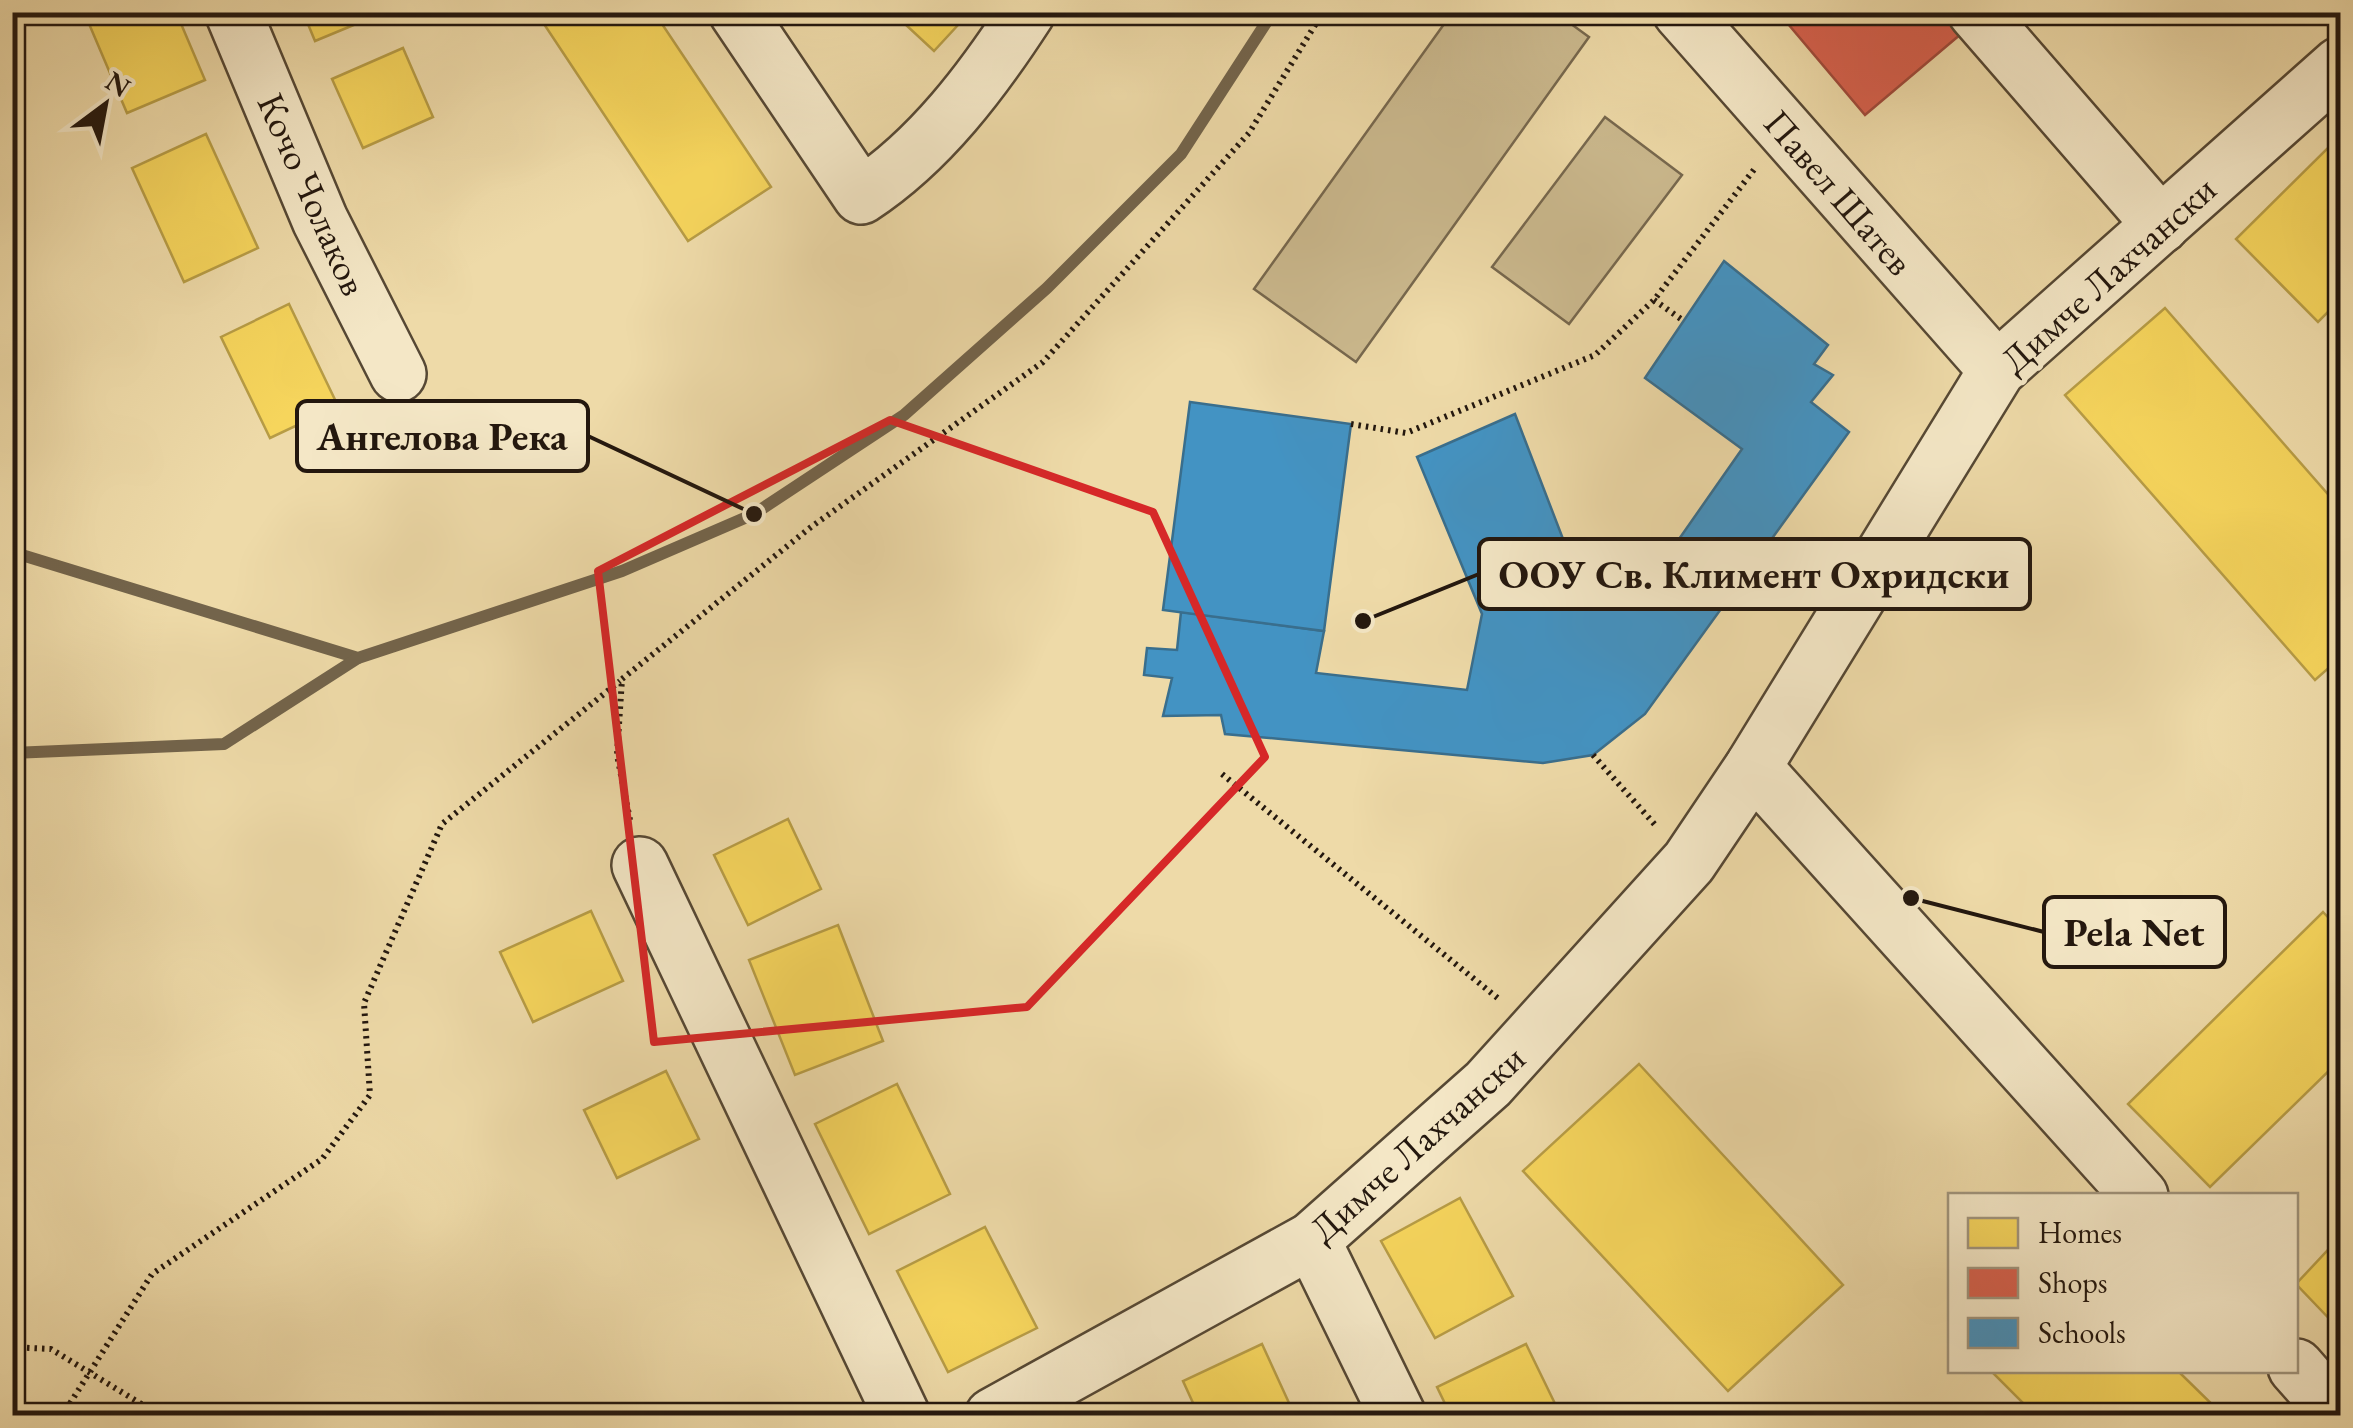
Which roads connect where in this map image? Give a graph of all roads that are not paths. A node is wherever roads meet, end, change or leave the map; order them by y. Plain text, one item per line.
1 (234, 12) edge
2 (737, 12) edge
3 (1027, 12) edge
4 (1681, 12) edge
5 (1976, 12) edge
6 (2340, 65) edge
7 (2161, 225) junction
8 (1998, 370) junction
9 (398, 374) dead end
10 (1753, 766) junction
11 (640, 866) road end
12 (2137, 1193) edge
13 (1312, 1240) junction
14 (2298, 1370) edge
15 (902, 1416) edge
16 (993, 1416) edge
17 (1398, 1416) edge
18 (2339, 1416) edge

1 - 9 street, Кочо Чолаков
2 - 3 street
4 - 8 street, Павел Шатев
5 - 7 street
6 - 7 street, Димче Лахчански
7 - 8 street, Димче Лахчански
8 - 10 street, Димче Лахчански
10 - 12 street
10 - 13 street, Димче Лахчански
11 - 15 street
13 - 16 street, Димче Лахчански
13 - 17 street
14 - 18 street

